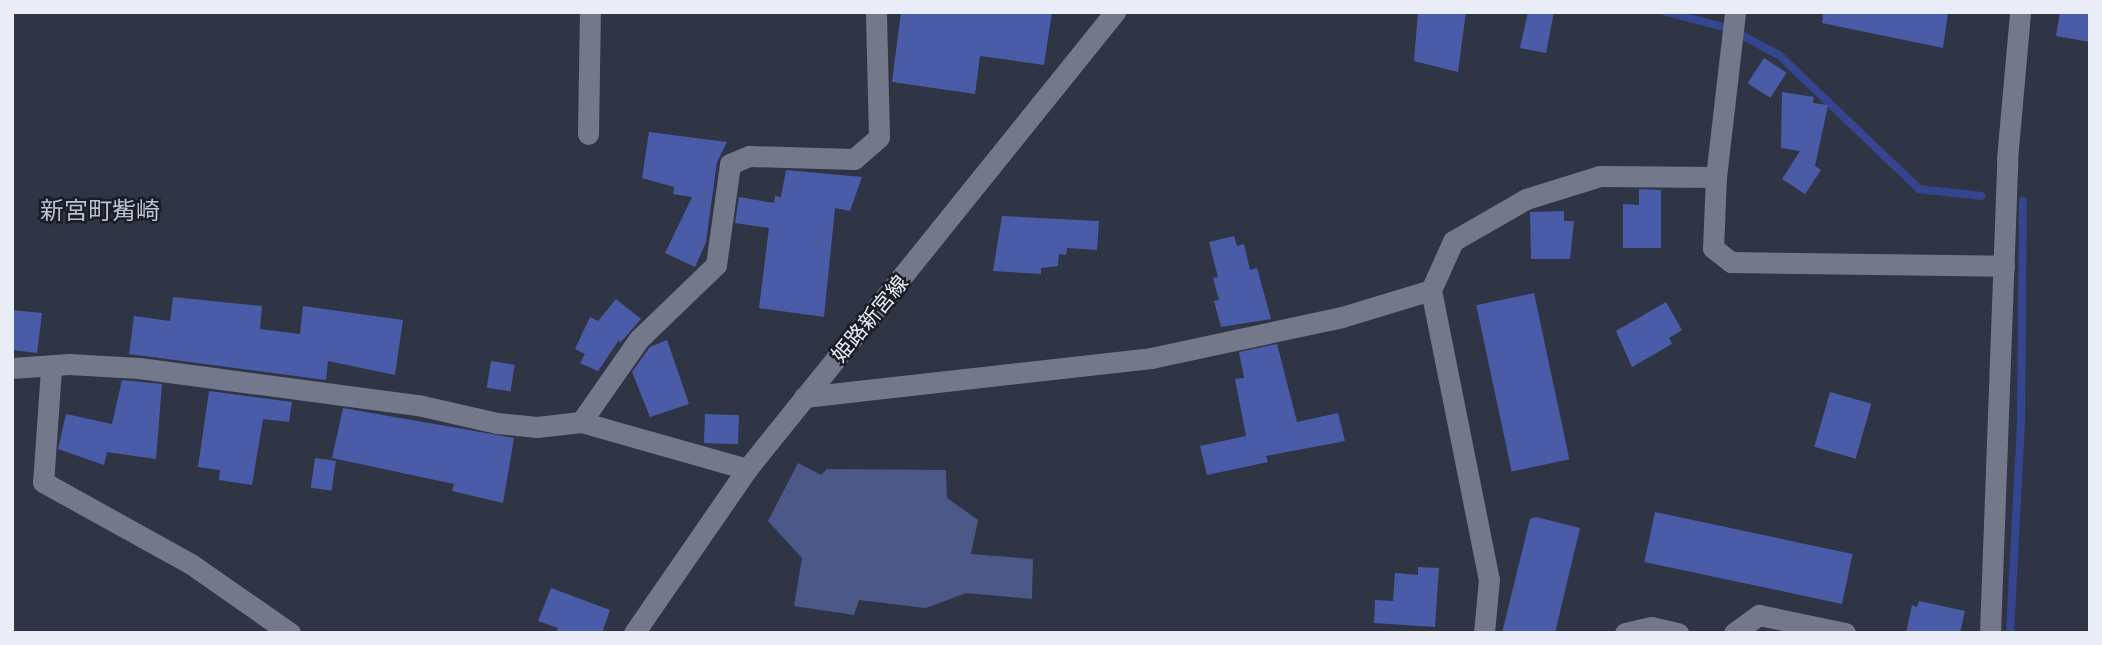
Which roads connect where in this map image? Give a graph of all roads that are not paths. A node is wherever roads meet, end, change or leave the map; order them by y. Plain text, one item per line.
1 (590, 12) edge
2 (876, 12) edge
3 (1115, 12) edge
4 (1735, 12) edge
5 (2020, 12) edge
6 (588, 134) dead end
7 (1716, 177) junction
8 (2004, 266) junction
9 (1432, 290) junction
10 (12, 368) edge
11 (51, 369) junction
12 (804, 397) junction
13 (581, 422) junction
14 (747, 469) junction
15 (290, 633) edge
16 (634, 633) edge
17 (1484, 633) edge
18 (1625, 633) edge
19 (1678, 633) edge
20 (1734, 633) edge
21 (1845, 633) edge
22 (1990, 633) edge

1 - 6 street
2 - 13 street
3 - 12 street, 姫路新宮線
4 - 7 street
5 - 8 street
7 - 8 street
7 - 9 street
8 - 22 street
9 - 12 street
9 - 17 street
10 - 11 street
11 - 13 street
11 - 15 street
12 - 14 street, 姫路新宮線
13 - 14 street
14 - 16 street, 姫路新宮線
18 - 19 street
20 - 21 street

